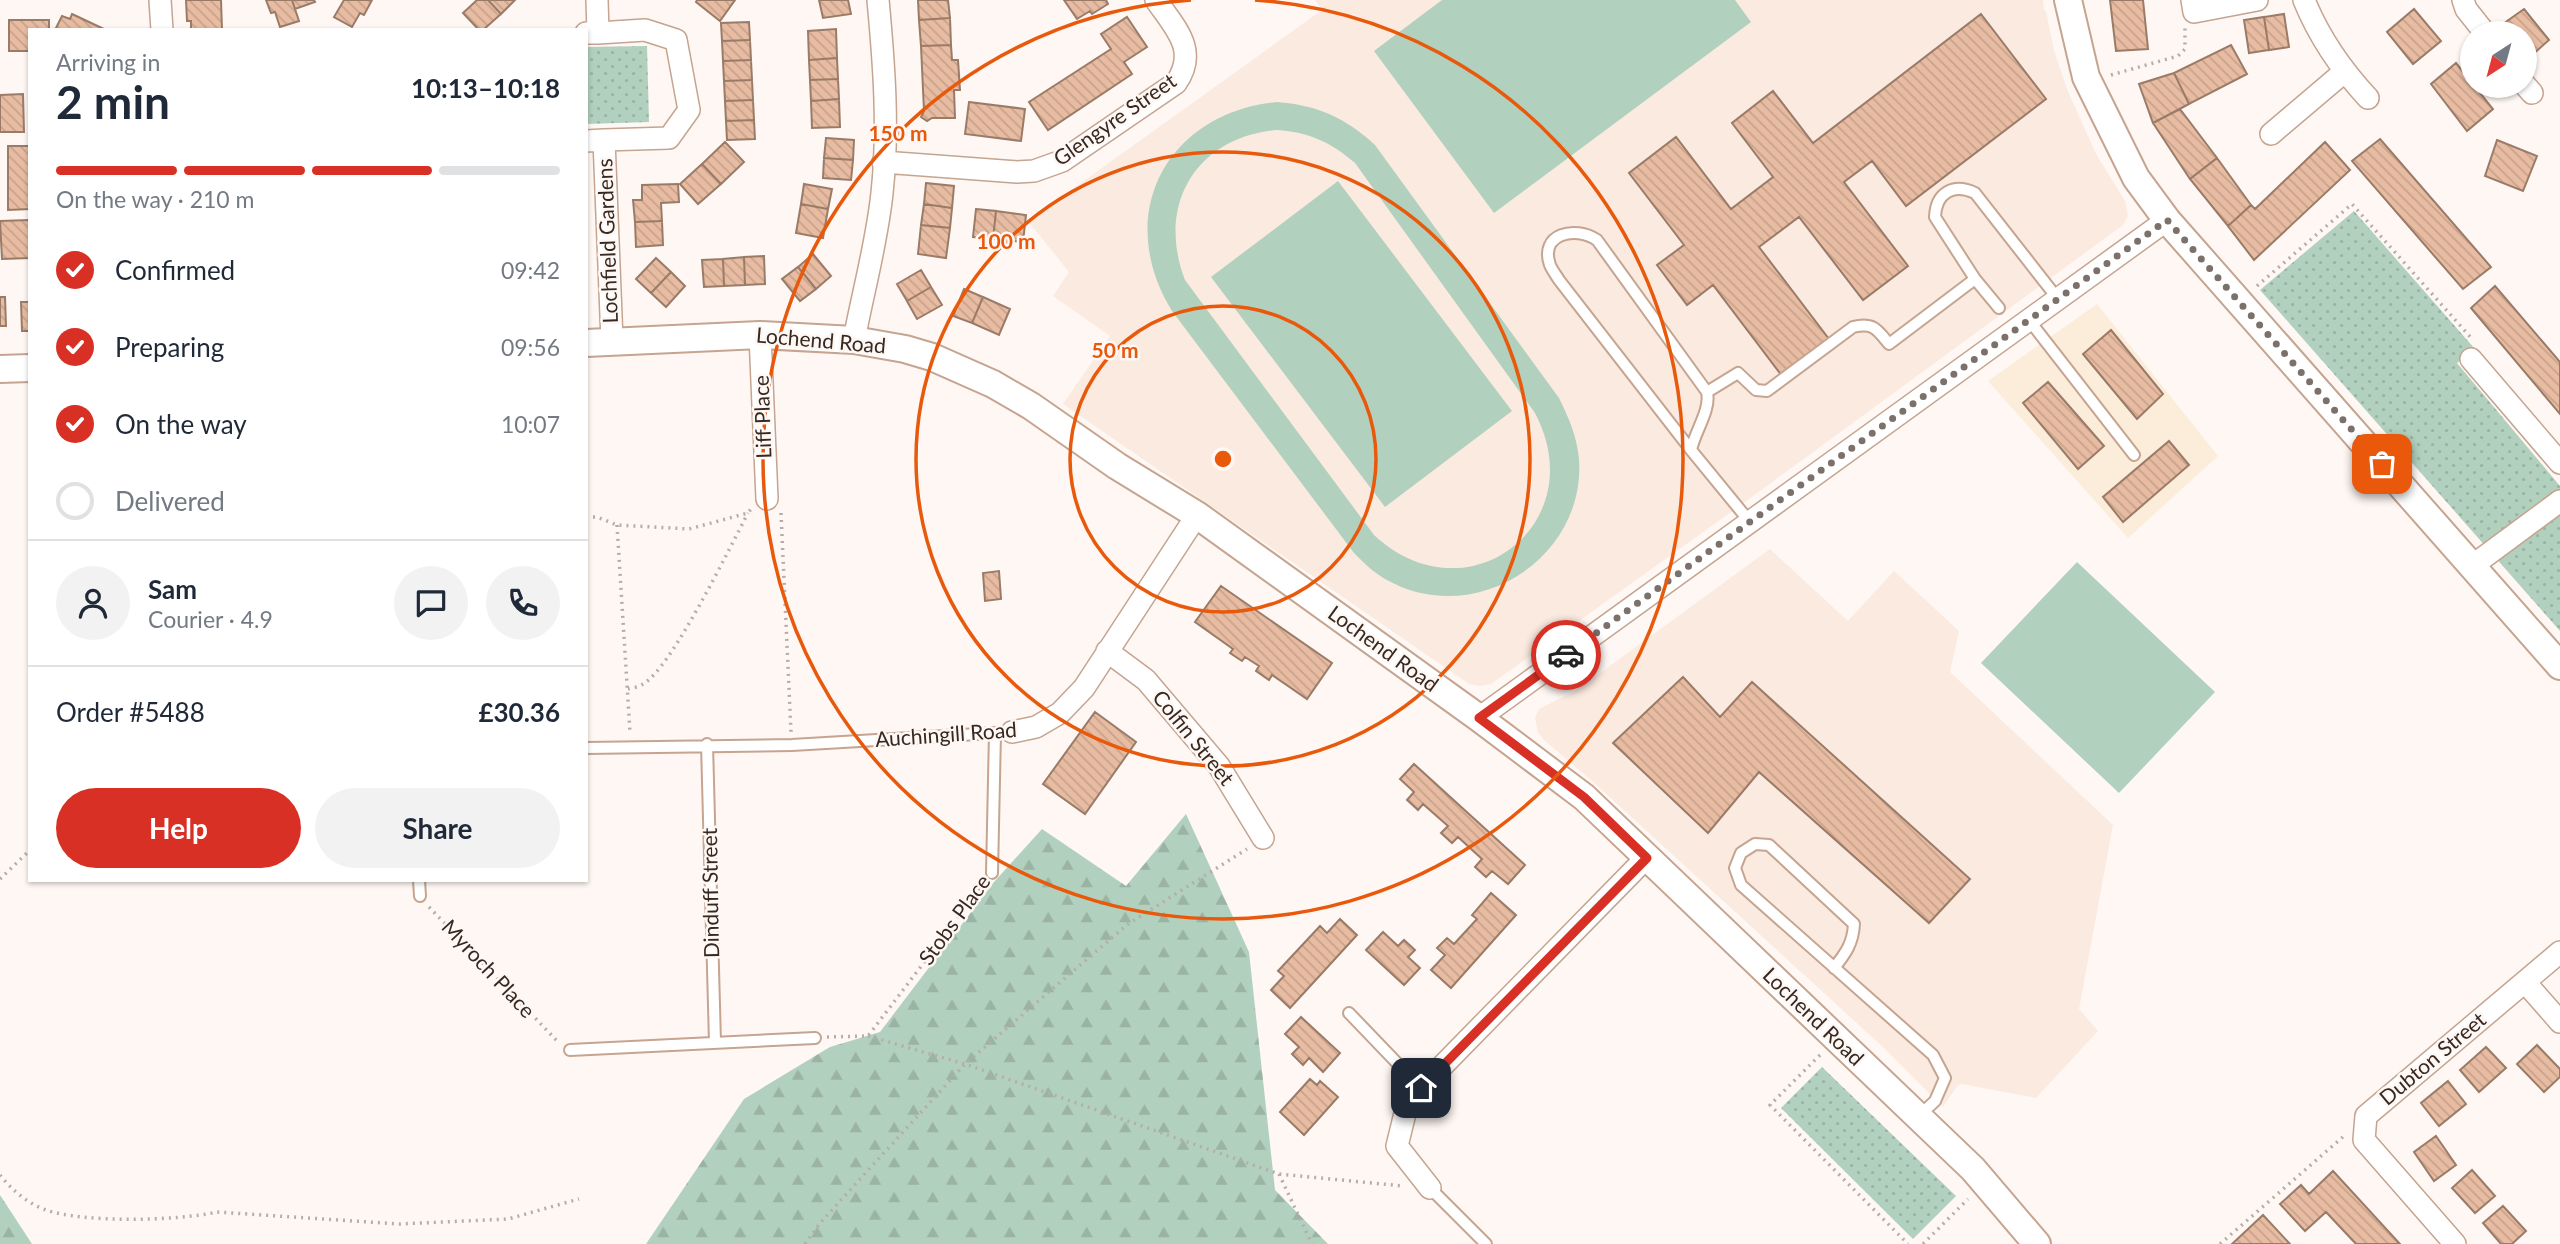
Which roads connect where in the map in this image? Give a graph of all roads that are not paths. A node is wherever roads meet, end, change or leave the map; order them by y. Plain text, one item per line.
1 (160, 0) edge
2 (597, 0) edge
3 (878, 0) edge
4 (1156, 0) edge
5 (2068, 0) edge
6 (2257, 0) edge
7 (2304, 0) edge
8 (2463, 0) edge
9 (2193, 6) edge
10 (2476, 21) edge
11 (162, 28) edge
12 (592, 33) edge
13 (2344, 72) junction
14 (2368, 98) dead end
15 (2271, 134) dead end
16 (595, 141) edge
17 (883, 162) junction
18 (2167, 220) junction
19 (1975, 279) junction
20 (2058, 299) junction
21 (1999, 308) dead end
22 (2029, 320) junction
23 (760, 335) junction
24 (854, 340) junction
25 (599, 342) edge
26 (2475, 364) road end
27 (28, 368) edge
28 (0, 369) edge
29 (1707, 392) junction
30 (1691, 450) junction
31 (2134, 455) dead end
32 (2560, 463) edge
33 (767, 499) road end
34 (2560, 501) edge
35 (1197, 515) junction
36 (1750, 522) junction
37 (2472, 566) junction
38 (1107, 652) junction
39 (2560, 666) edge
40 (1479, 718) junction
41 (1004, 733) junction
42 (707, 744) junction
43 (588, 748) edge
44 (1264, 838) road end
45 (1647, 858) junction
46 (992, 873) road end
47 (419, 882) edge
48 (420, 896) road end
49 (2560, 952) edge
50 (1834, 968) junction
51 (2525, 982) junction
52 (1349, 1013) dead end
53 (2560, 1022) edge
54 (816, 1038) road end
55 (715, 1043) junction
56 (570, 1050) road end
57 (1421, 1088) junction
58 (1918, 1117) junction
59 (1430, 1188) joint
60 (1486, 1244) edge
61 (2037, 1244) edge
62 (2455, 1244) edge

1 - 11 street
2 - 12 street, Lochfield Gardens
3 - 17 street
4 - 17 street, Glengyre Street
5 - 18 street
6 - 9 street
7 - 13 street
8 - 10 street
12 - 16 street, Lochfield Gardens
13 - 14 street
13 - 15 street
16 - 25 street, Lochfield Gardens
17 - 24 street
18 - 20 street
18 - 37 street
19 - 20 lane
19 - 21 lane
19 - 29 lane
20 - 22 street
22 - 31 lane
22 - 36 street
23 - 24 street, Lochend Road
23 - 25 street, Lochend Road
23 - 33 street, Liff Place
24 - 35 street, Lochend Road
26 - 32 street
27 - 28 street
29 - 30 lane
29 - 30 lane
30 - 36 lane
34 - 37 street
35 - 38 street, Auchingill Road
35 - 40 street, Lochend Road
36 - 40 street
37 - 39 street
38 - 41 street, Auchingill Road
38 - 44 street, Colfin Street
40 - 45 street, Lochend Road
41 - 42 lane, Auchingill Road
41 - 46 lane, Stobs Place
42 - 43 lane, Auchingill Road
42 - 55 lane, Dinduff Street
45 - 57 street
45 - 58 street, Lochend Road
47 - 48 lane
49 - 51 street, Dubton Street
50 - 50 lane
50 - 58 lane
51 - 53 street
51 - 62 street, Dubton Street
52 - 57 lane
54 - 55 lane
55 - 56 lane
57 - 59 street
58 - 61 street, Lochend Road
59 - 60 lane

